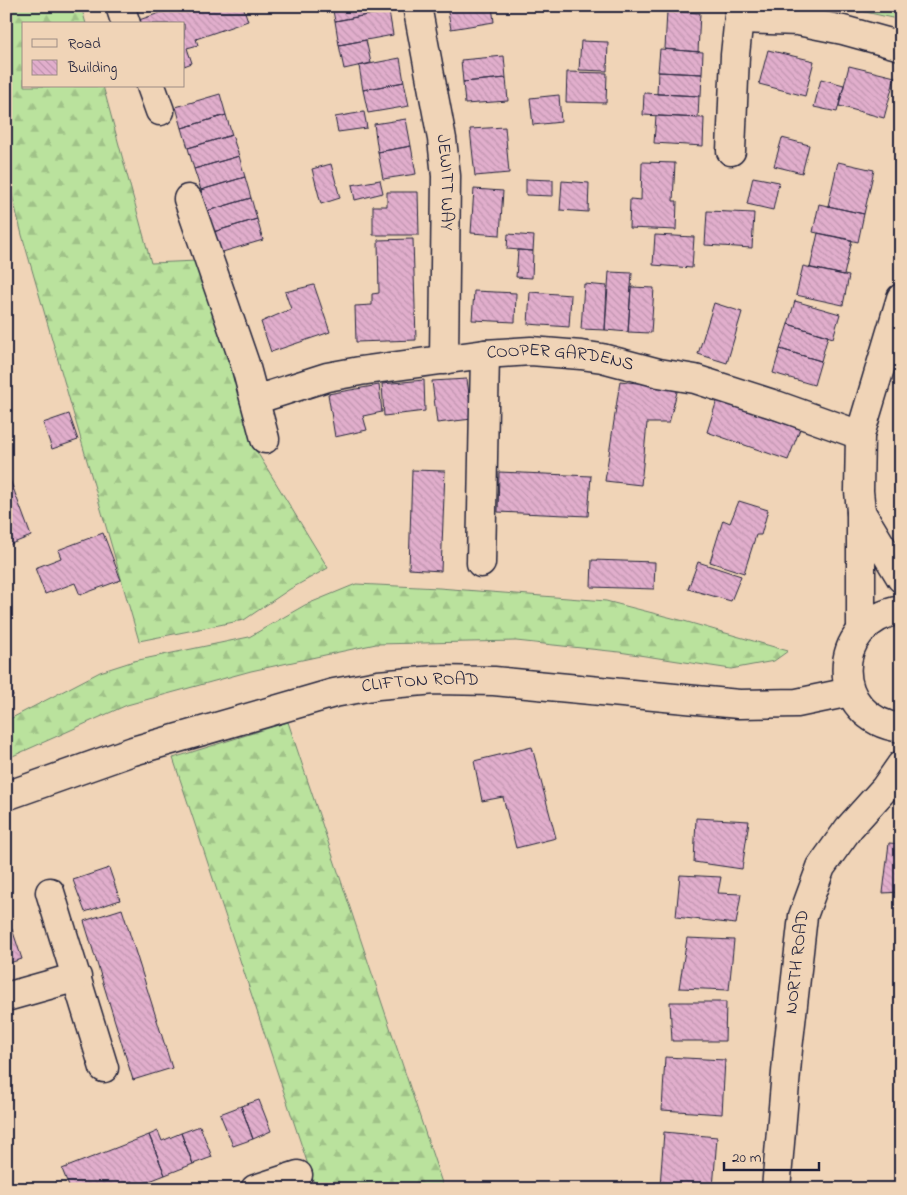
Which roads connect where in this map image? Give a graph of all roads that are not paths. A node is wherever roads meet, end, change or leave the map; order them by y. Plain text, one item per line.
1 (120, 6) edge
2 (417, 6) edge
3 (739, 13) edge
4 (125, 22) edge
5 (901, 46) edge
6 (152, 88) edge
7 (160, 111) dead end
8 (731, 151) dead end
9 (188, 199) dead end
10 (901, 298) edge
11 (486, 354) junction
12 (444, 360) junction
13 (255, 400) junction
14 (860, 435) junction
15 (265, 438) dead end
16 (861, 511) junction
17 (481, 563) dead end
18 (901, 578) edge
19 (901, 610) edge
20 (861, 629) junction
21 (850, 692) junction
22 (901, 728) edge
23 (901, 766) edge
24 (6, 796) edge
25 (50, 892) dead end
26 (77, 977) junction
27 (6, 997) edge
28 (104, 1068) dead end
29 (298, 1175) dead end
30 (254, 1189) edge
31 (776, 1189) edge

1 - 4 street
2 - 12 street, JEWITT WAY
3 - 5 street
3 - 8 street
6 - 7 street
9 - 13 street
10 - 14 street
11 - 12 street, COOPER GARDENS
11 - 14 street, COOPER GARDENS
11 - 17 street
12 - 13 street, COOPER GARDENS
13 - 15 street
14 - 16 street
16 - 18 street
16 - 20 street
19 - 20 street
20 - 21 street
21 - 22 street
21 - 24 street, CLIFTON ROAD
23 - 31 street, NORTH ROAD
25 - 26 street
26 - 27 street
26 - 28 street
29 - 30 street

